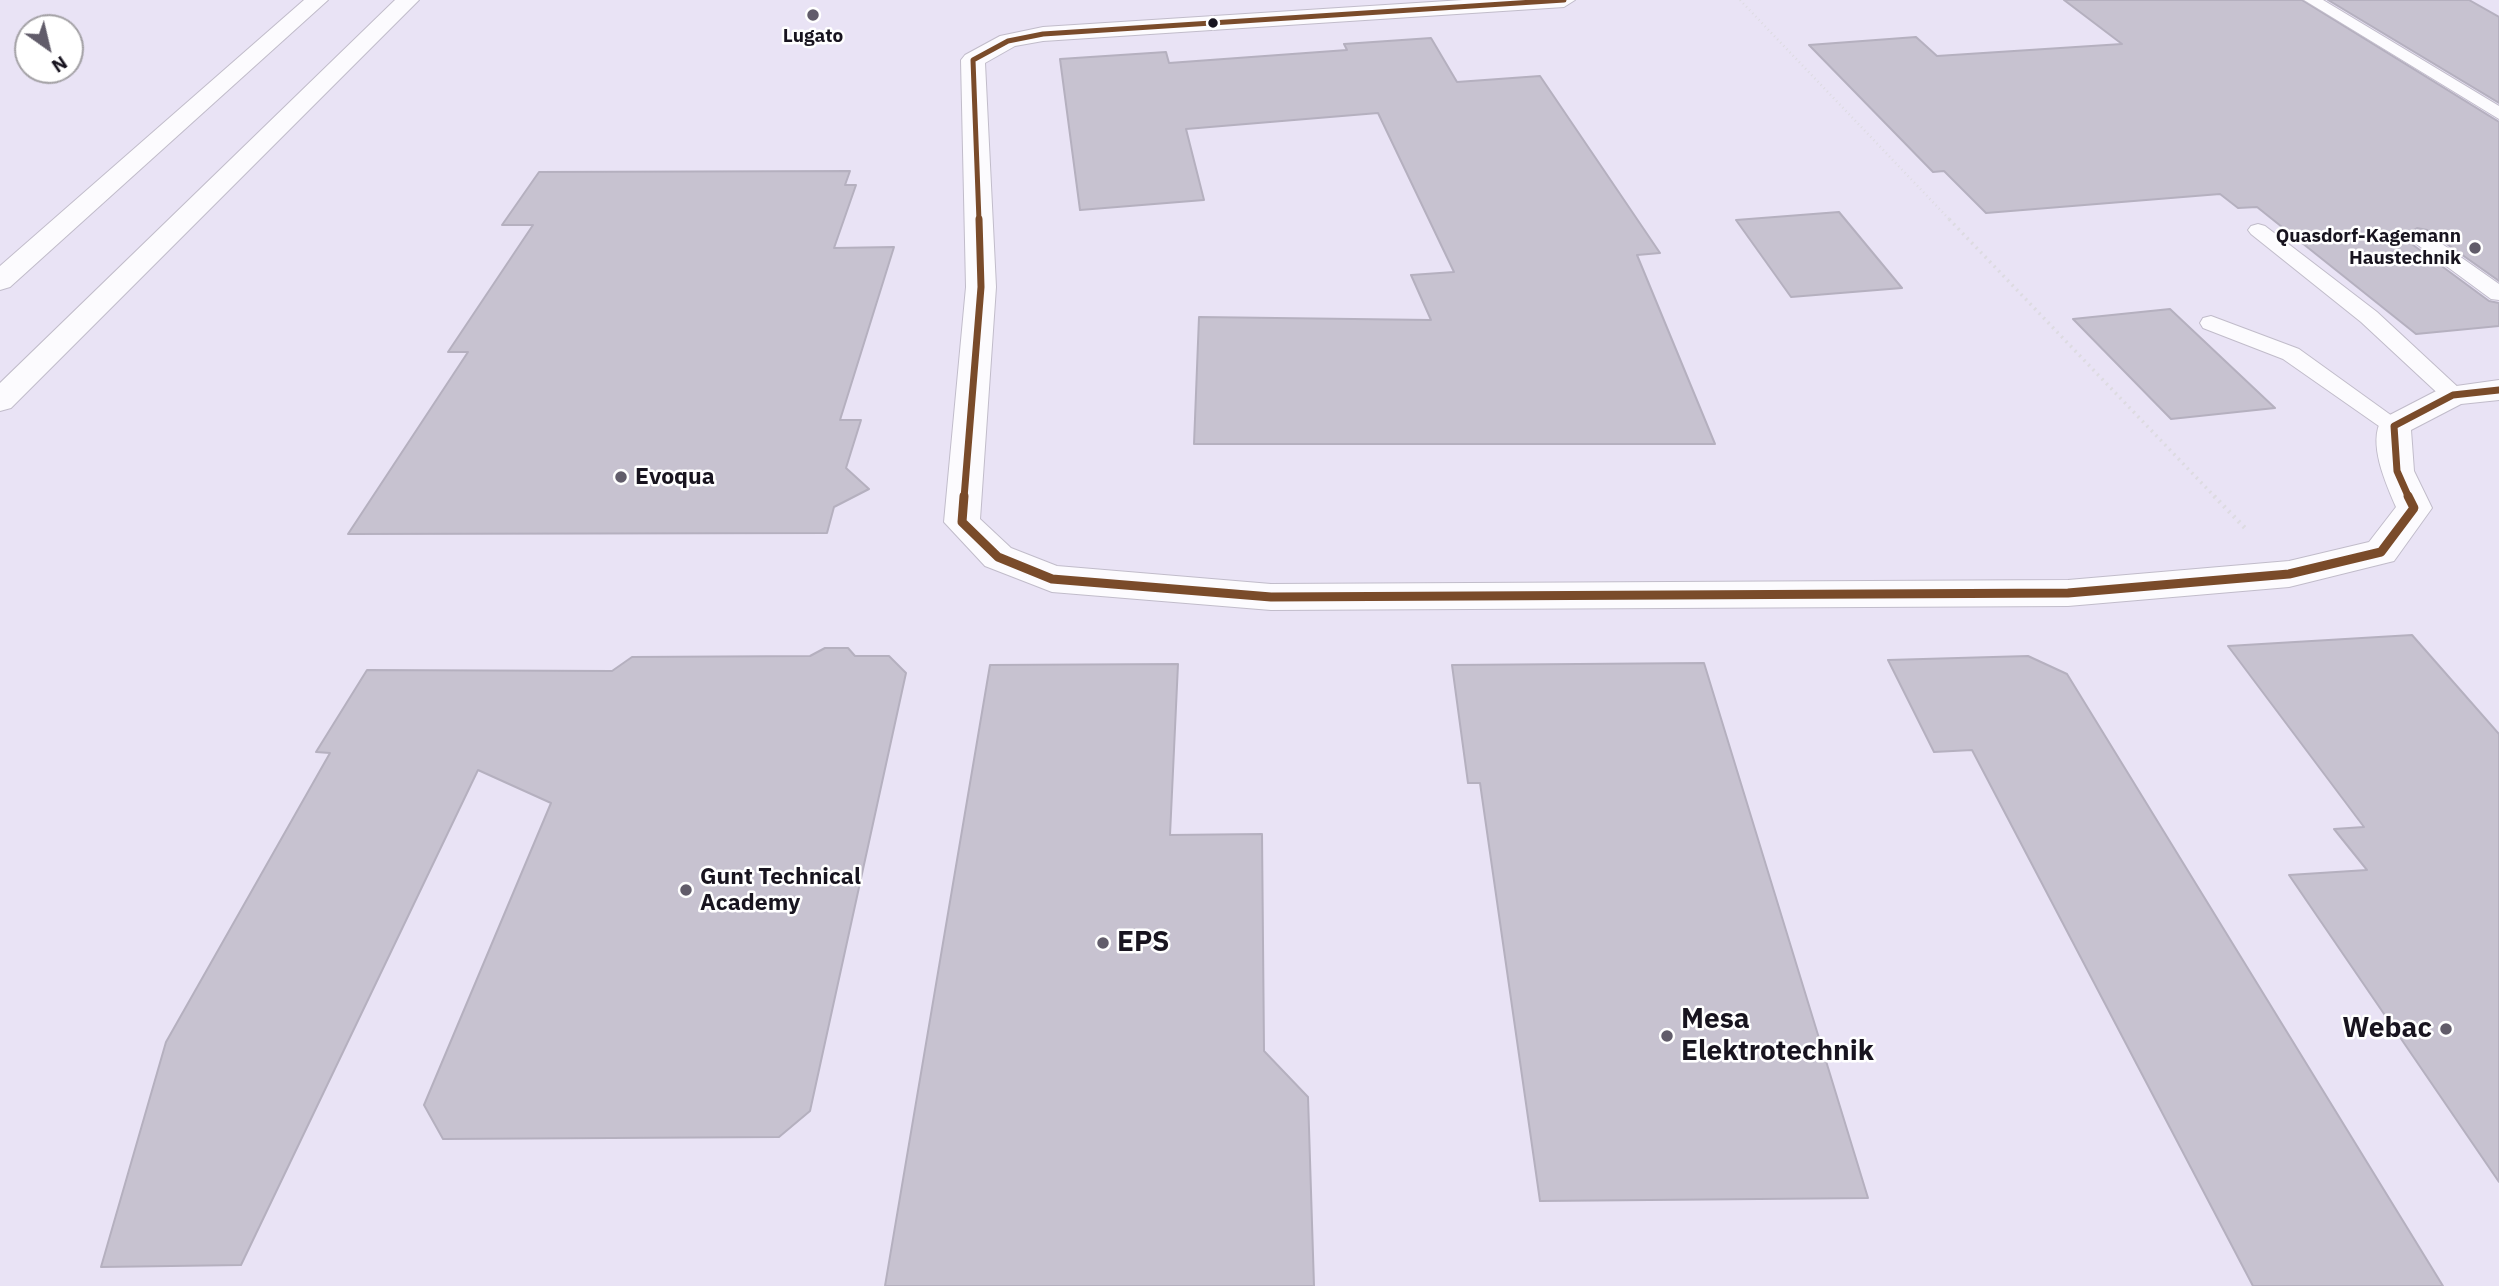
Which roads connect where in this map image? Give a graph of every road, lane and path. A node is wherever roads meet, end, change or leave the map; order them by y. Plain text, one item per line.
1 (317, 0) edge
2 (408, 0) edge
3 (1564, 0) edge
4 (1740, 0) edge
5 (2312, 0) edge
6 (1421, 5) edge
7 (2499, 114) edge
8 (2258, 230) dead end
9 (2418, 236) dead end
10 (0, 281) edge
11 (2499, 294) edge
12 (2211, 323) dead end
13 (2499, 390) edge
14 (2454, 395) junction
15 (0, 401) edge
16 (2394, 426) junction
17 (2289, 574) junction

1 - 10 main road
2 - 15 main road
3 - 6 main road
4 - 17 path
5 - 7 lane
6 - 17 main road
8 - 14 lane
9 - 11 lane
12 - 16 lane
13 - 14 main road
14 - 16 main road
16 - 17 main road

